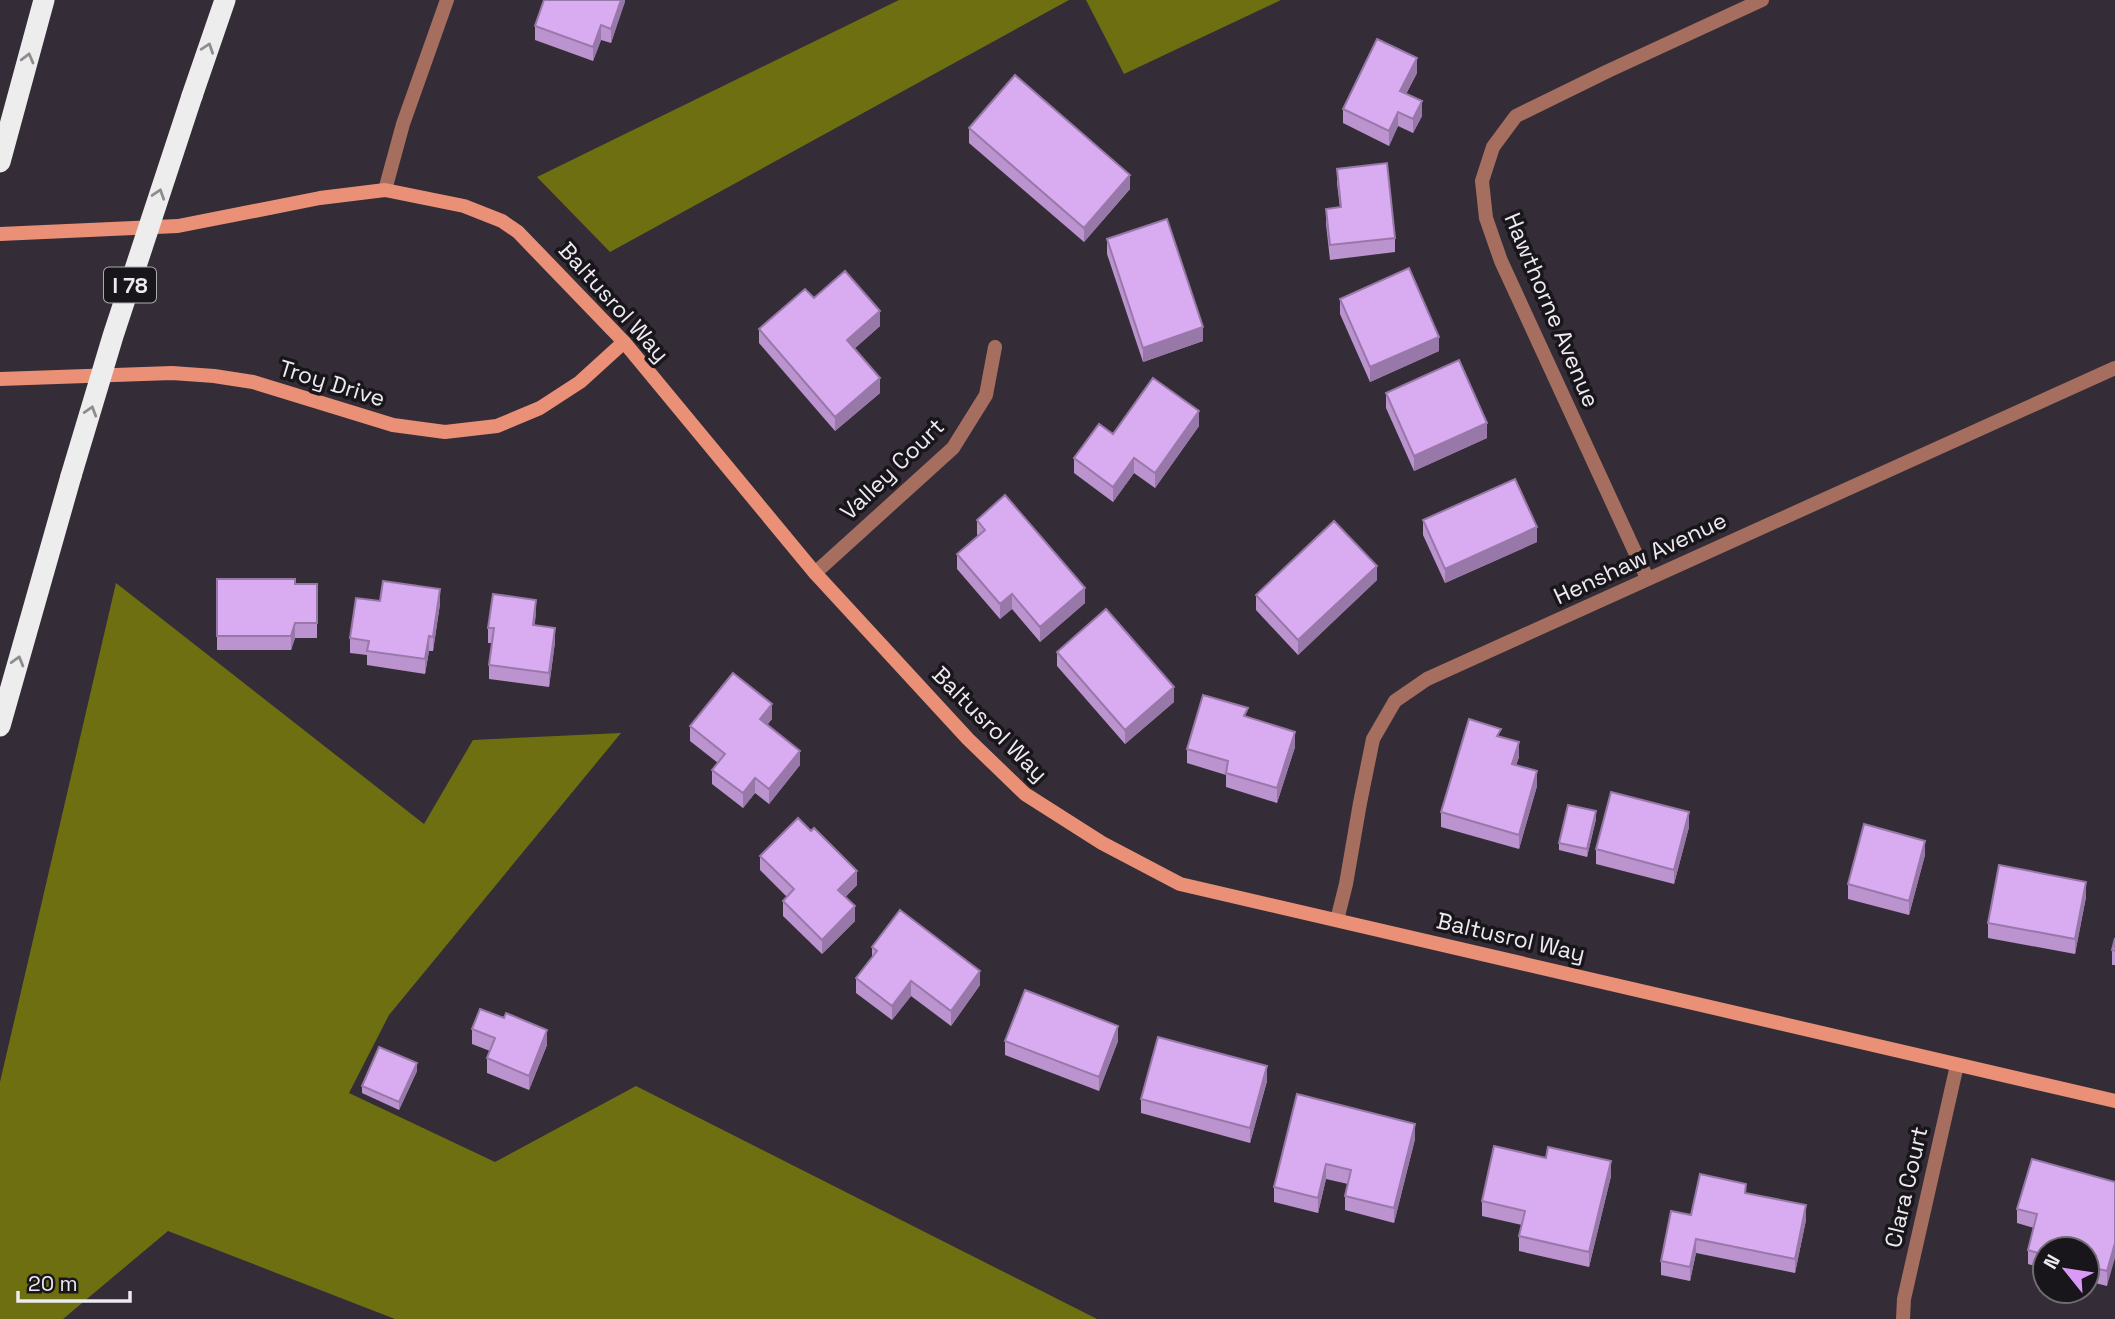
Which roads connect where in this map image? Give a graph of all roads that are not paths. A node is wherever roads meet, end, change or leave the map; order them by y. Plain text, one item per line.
1 (44, 0) edge
2 (225, 0) edge
3 (447, 0) edge
4 (1762, 0) edge
5 (0, 162) edge
6 (385, 190) junction
7 (0, 234) edge
8 (624, 342) junction
9 (995, 347) dead end
10 (2115, 368) edge
11 (0, 379) edge
12 (815, 573) junction
13 (1647, 579) junction
14 (0, 726) edge
15 (1337, 920) junction
16 (1957, 1065) junction
17 (2115, 1101) edge
18 (1903, 1319) edge

5 -> 1 highway
14 -> 2 highway, I 78, bridge
3 - 6 street
4 - 13 street, Hawthorne Avenue
6 - 7 street, Baltusrol Way
6 - 8 street, Baltusrol Way
8 - 11 street, Troy Drive
8 - 12 street, Baltusrol Way
9 - 12 street, Valley Court
10 - 13 street, Henshaw Avenue
12 - 15 street, Baltusrol Way
13 - 15 street, Henshaw Avenue
15 - 16 street, Baltusrol Way
16 - 17 street, Baltusrol Way
16 - 18 street, Clara Court

